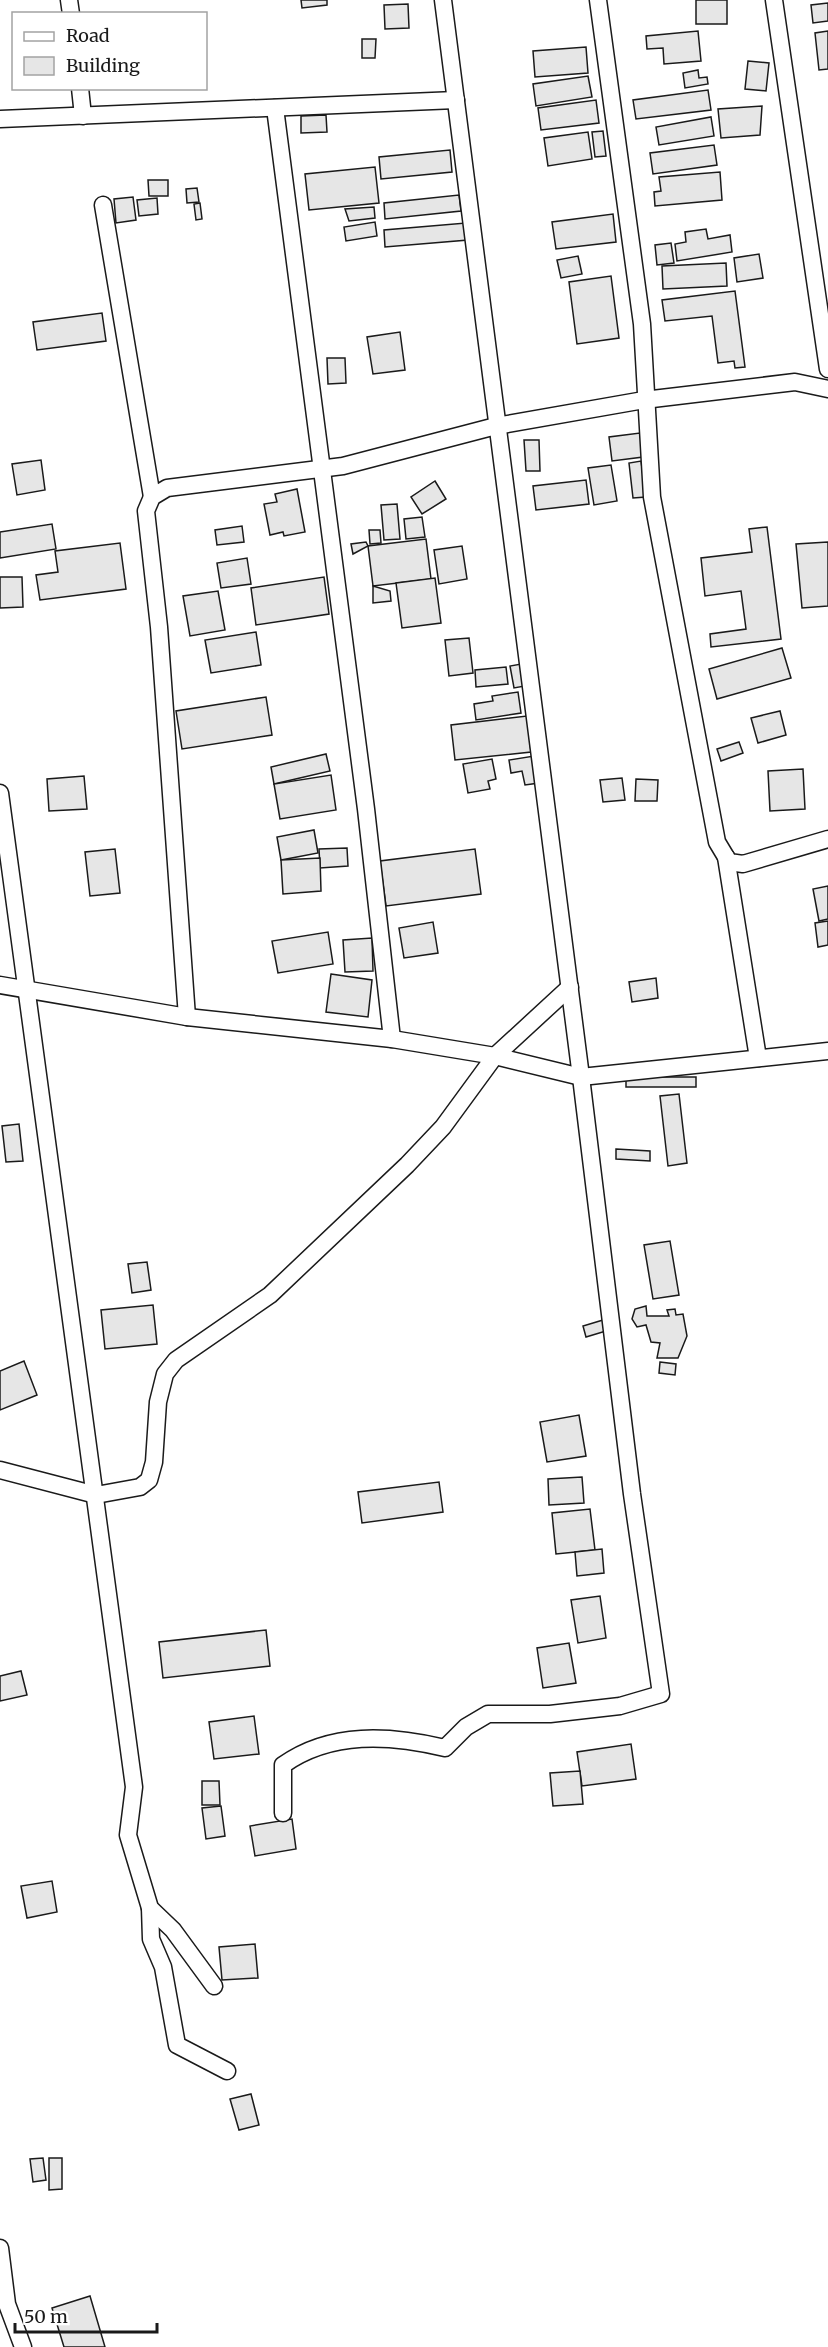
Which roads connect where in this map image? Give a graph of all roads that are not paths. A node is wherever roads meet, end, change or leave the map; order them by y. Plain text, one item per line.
1 (443, 0) edge
2 (598, 0) edge
3 (774, 0) edge
4 (80, 90) edge
5 (456, 100) junction
6 (275, 108) junction
7 (83, 116) junction
8 (0, 119) edge
9 (103, 205) dead end
10 (828, 369) edge
11 (828, 389) edge
12 (644, 400) junction
13 (496, 426) junction
14 (322, 469) junction
15 (152, 497) junction
16 (0, 793) edge
17 (828, 839) edge
18 (726, 857) junction
19 (0, 986) edge
20 (570, 987) junction
21 (27, 991) junction
22 (187, 1017) junction
23 (392, 1039) junction
24 (828, 1051) edge
25 (495, 1056) junction
26 (758, 1058) junction
27 (581, 1077) junction
28 (0, 1470) edge
29 (96, 1495) junction
30 (283, 1813) dead end
31 (150, 1908) junction
32 (214, 1986) dead end
33 (228, 2071) dead end
34 (0, 2248) edge
35 (23, 2347) edge

1 - 5 street
2 - 12 street
3 - 10 street
4 - 7 street
5 - 6 street
5 - 13 street
6 - 7 street
6 - 14 street
7 - 8 street
9 - 15 street
11 - 12 street
12 - 13 street
12 - 18 street
13 - 14 street
13 - 20 street
14 - 15 street
14 - 23 street
15 - 22 street
16 - 21 street
17 - 18 street
18 - 26 street
19 - 21 street
20 - 25 street
20 - 27 street
21 - 22 street
21 - 29 street
22 - 23 street
23 - 25 street
24 - 26 street
25 - 27 street
25 - 29 street
26 - 27 street
27 - 30 street
28 - 29 street
29 - 31 street
31 - 32 street
31 - 33 street
34 - 35 street

